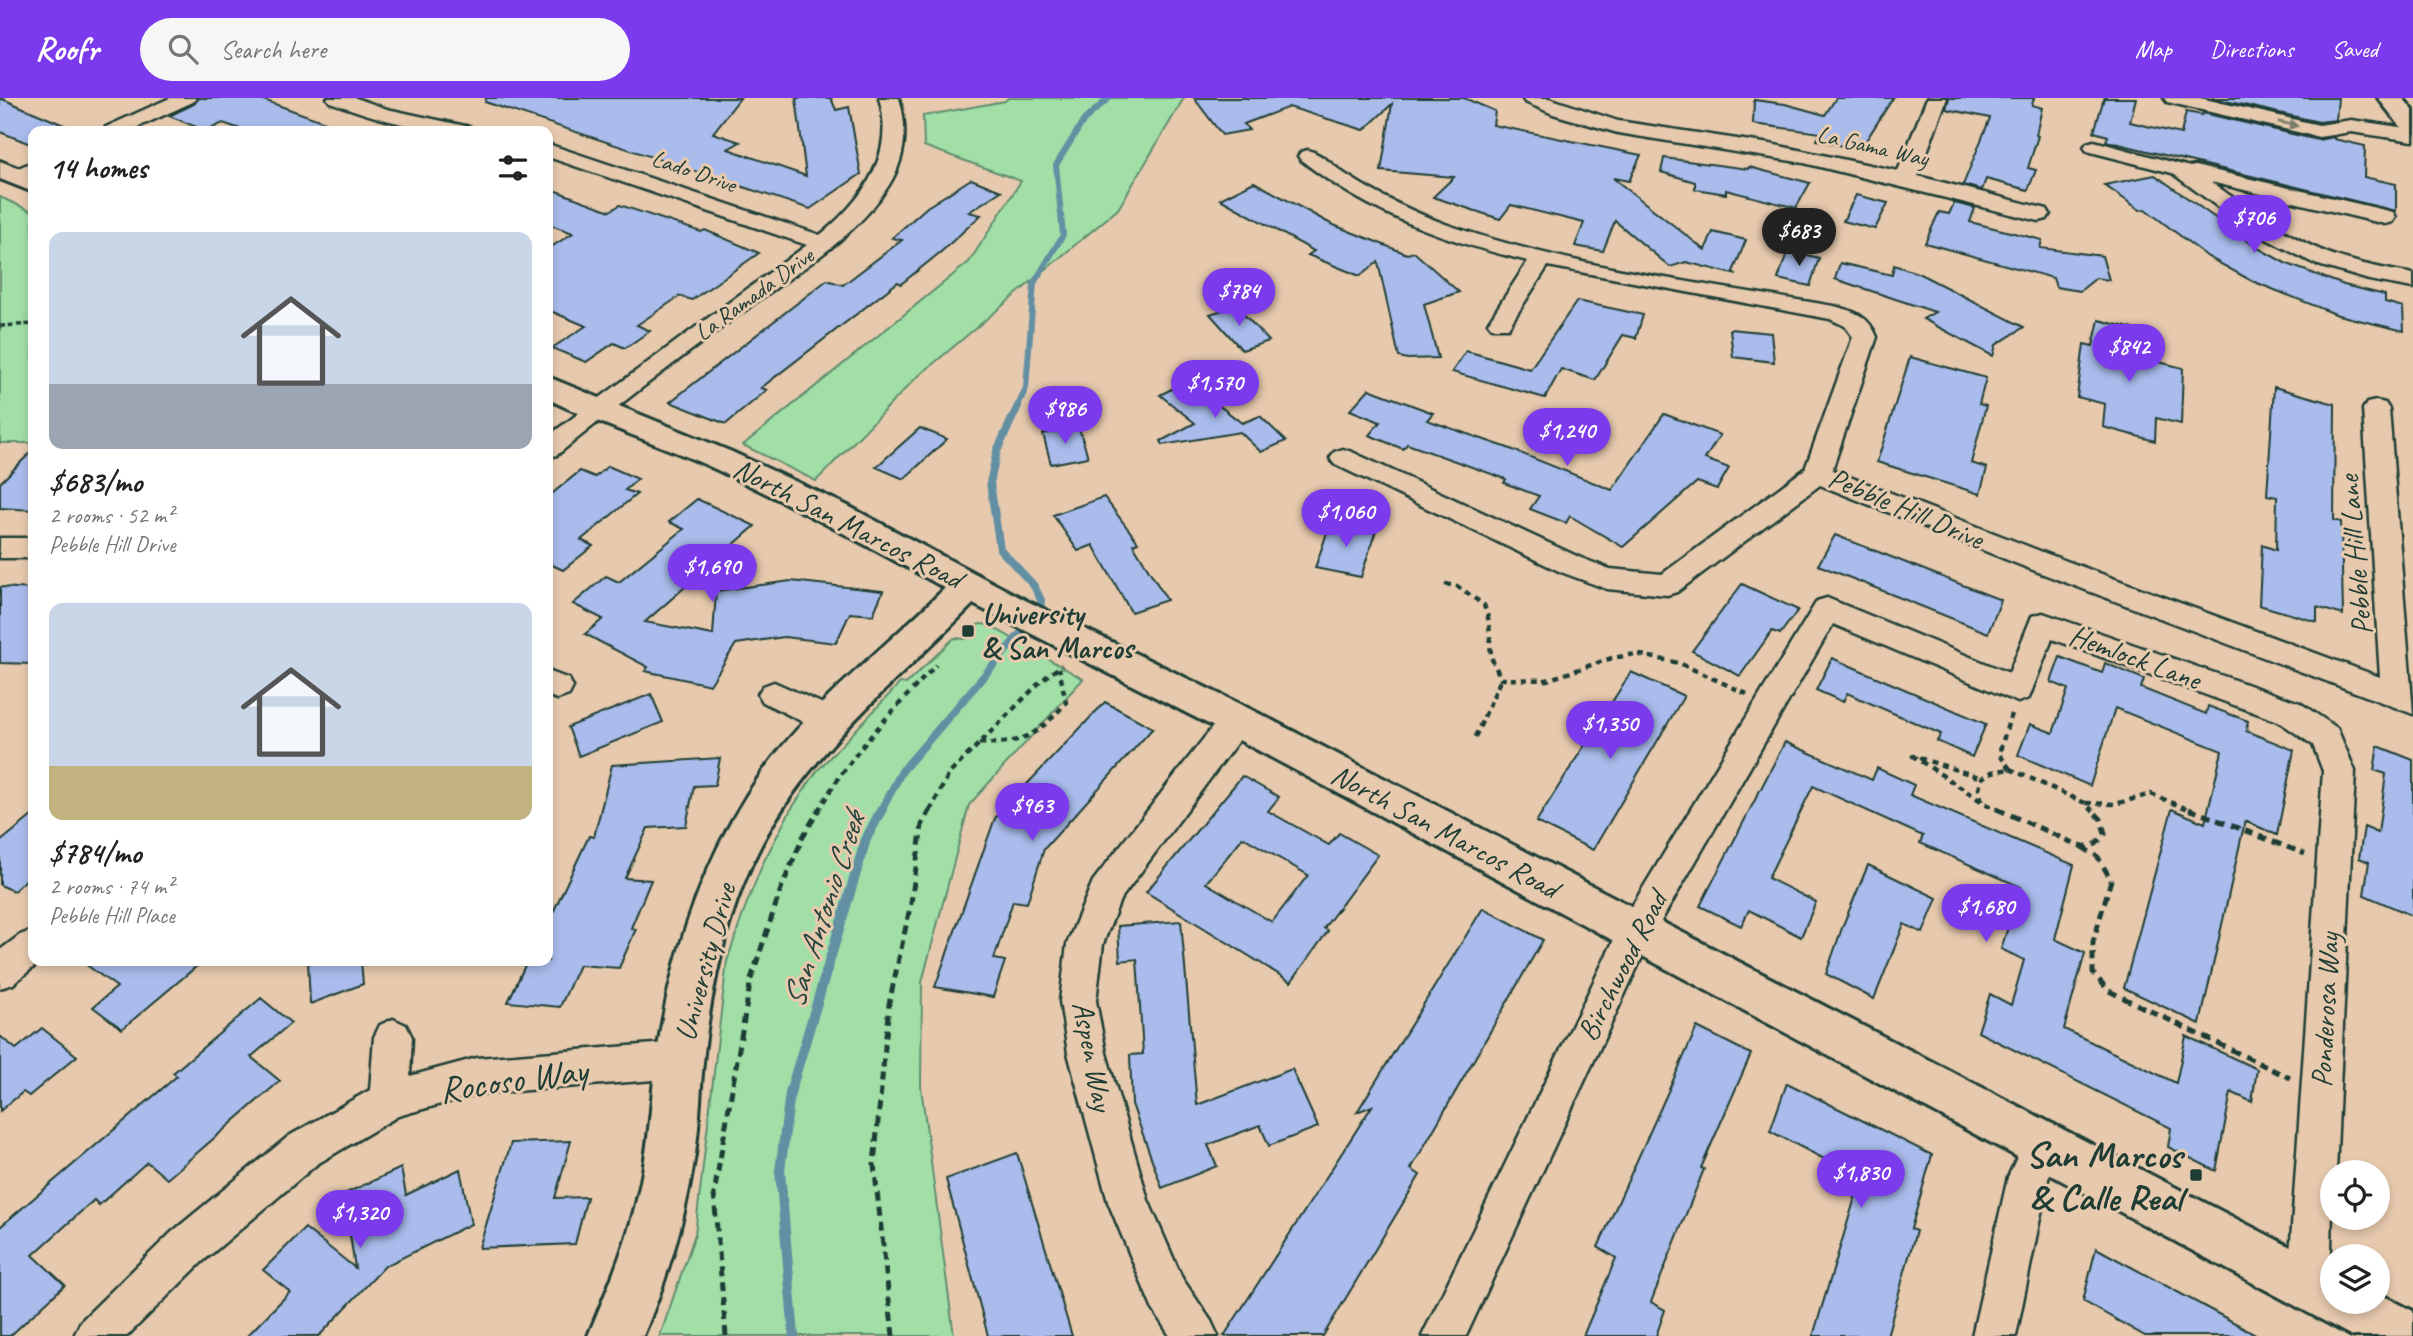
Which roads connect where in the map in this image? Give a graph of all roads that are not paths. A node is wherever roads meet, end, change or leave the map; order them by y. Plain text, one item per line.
1 (186, 98) edge
2 (337, 98) edge
3 (889, 98) edge
4 (1532, 98) edge
5 (1937, 98) edge
6 (2174, 98) edge
7 (2390, 98) edge
8 (2319, 110) dead end
9 (124, 126) edge
10 (439, 126) edge
11 (2413, 126) edge
12 (2351, 127) junction
13 (2413, 135) edge
14 (2094, 147) dead end
15 (553, 152) edge
16 (1308, 156) dead end
17 (2179, 169) junction
18 (1906, 179) junction
19 (2275, 191) junction
20 (2039, 214) dead end
21 (2385, 217) dead end
22 (2257, 225) junction
23 (823, 243) junction
24 (1542, 258) junction
25 (2413, 281) edge
26 (1500, 323) dead end
27 (553, 389) edge
28 (2376, 409) dead end
29 (595, 410) junction
30 (553, 445) edge
31 (1343, 458) dead end
32 (1816, 474) junction
33 (0, 548) edge
34 (28, 548) edge
35 (970, 585) junction
36 (1827, 609) joint
37 (774, 694) dead end
38 (2405, 699) edge
39 (828, 720) junction
40 (1236, 720) junction
41 (2326, 737) joint
42 (1636, 932) junction
43 (28, 950) edge
44 (0, 972) edge
45 (393, 1037) dead end
46 (679, 1060) junction
47 (389, 1100) junction
48 (2042, 1147) junction
49 (2326, 1244) edge
50 (2320, 1291) edge
51 (2364, 1314) edge
52 (96, 1336) edge
53 (615, 1336) edge
54 (1196, 1336) edge
55 (1444, 1336) edge
56 (1994, 1336) edge
57 (2406, 1336) edge

1 - 9 street
2 - 10 street
3 - 23 street, La Ramada Drive
4 - 18 street, La Gama Way
5 - 18 street
6 -> 12 street
7 - 11 street
8 - 12 street
12 - 13 street
14 - 17 street
15 - 23 street, Lado Drive
16 - 24 street, Pebble Hill Drive
17 - 19 street
17 - 22 street
18 - 20 street, La Gama Way
19 - 21 street
19 - 22 street
22 - 25 street
23 - 29 street, La Ramada Drive
24 - 26 street
24 - 32 street, Pebble Hill Drive
27 - 29 street, North San Marcos Road
28 - 38 street, Pebble Hill Lane
29 - 30 street, La Ramada Drive
29 - 35 street, North San Marcos Road
31 - 32 street
32 - 38 street, Pebble Hill Drive
33 - 34 street
35 - 39 street, University Drive
35 - 40 street, North San Marcos Road
36 - 41 street, Hemlock Lane
36 - 42 street, Birchwood Road
37 - 39 street
39 - 46 street, University Drive
40 - 42 street, North San Marcos Road
40 - 54 street, Aspen Way
41 - 49 street, Ponderosa Way
42 - 48 street, North San Marcos Road
42 - 55 street, Birchwood Road
43 - 44 street
45 - 47 street
46 - 47 street, Rocoso Way
46 - 53 street, University Drive
47 - 52 street, Rocoso Way
48 - 50 street, North San Marcos Road
48 - 56 street
51 - 57 street, North San Marcos Road

